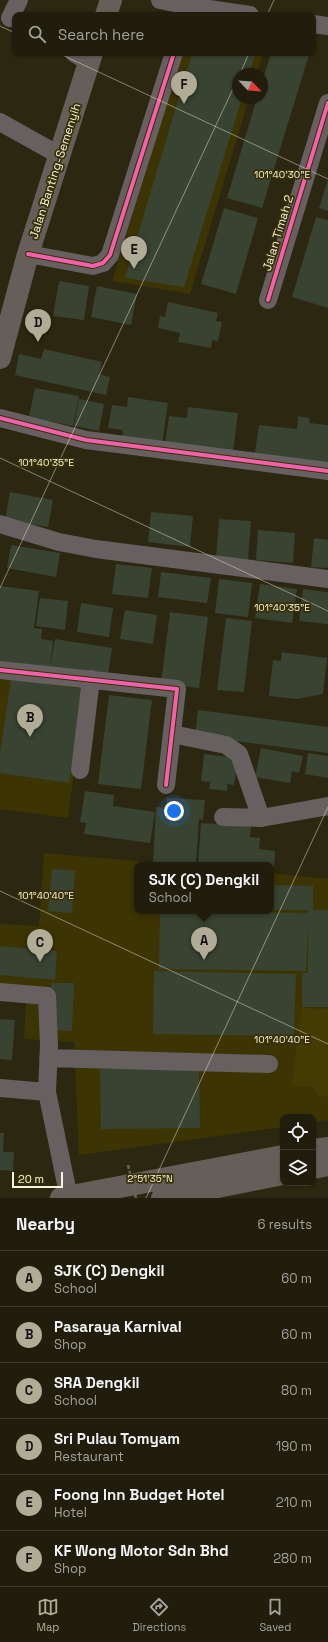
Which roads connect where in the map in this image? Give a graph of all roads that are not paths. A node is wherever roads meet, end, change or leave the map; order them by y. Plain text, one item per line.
1 (19, 0) edge
2 (111, 0) edge
3 (160, 0) edge
4 (188, 11) edge
5 (107, 12) edge
6 (204, 12) edge
7 (8, 17) edge
8 (316, 24) edge
9 (328, 26) edge
10 (85, 56) edge
11 (173, 56) edge
12 (328, 103) edge
13 (0, 122) edge
14 (59, 155) junction
15 (28, 254) junction
16 (268, 300) dead end
17 (0, 358) edge
18 (0, 418) edge
19 (328, 471) edge
20 (0, 524) edge
21 (328, 579) edge
22 (0, 670) edge
23 (91, 679) junction
24 (172, 734) junction
25 (80, 770) dead end
26 (166, 785) dead end
27 (328, 806) edge
28 (223, 817) dead end
29 (261, 818) junction
30 (0, 992) edge
31 (48, 1058) junction
32 (269, 1064) dead end
33 (0, 1088) edge
34 (47, 1092) junction
35 (328, 1148) edge
36 (316, 1150) edge
37 (280, 1157) edge
38 (328, 1165) edge
39 (316, 1167) edge
40 (280, 1175) edge
41 (66, 1198) edge
42 (162, 1198) edge

1 - 7 street
2 - 5 main road
3 - 4 street
4 - 6 street
8 - 9 street
10 - 14 main road, Jalan Banting-Semenyih
11 - 15 street
12 - 16 street, Jalan Timah 2
13 - 14 street
14 - 15 main road, Jalan Banting-Semenyih
15 - 17 main road, Jalan Banting-Semenyih
18 - 19 street
20 - 21 street
22 - 23 street
23 - 24 street
23 - 25 street
24 - 26 street
24 - 29 street
27 - 29 street
28 - 29 street
30 - 31 street
31 - 32 street
31 - 34 street
33 - 34 street
34 - 41 street
35 - 36 main road
37 - 41 main road
38 - 39 main road
40 - 42 main road

